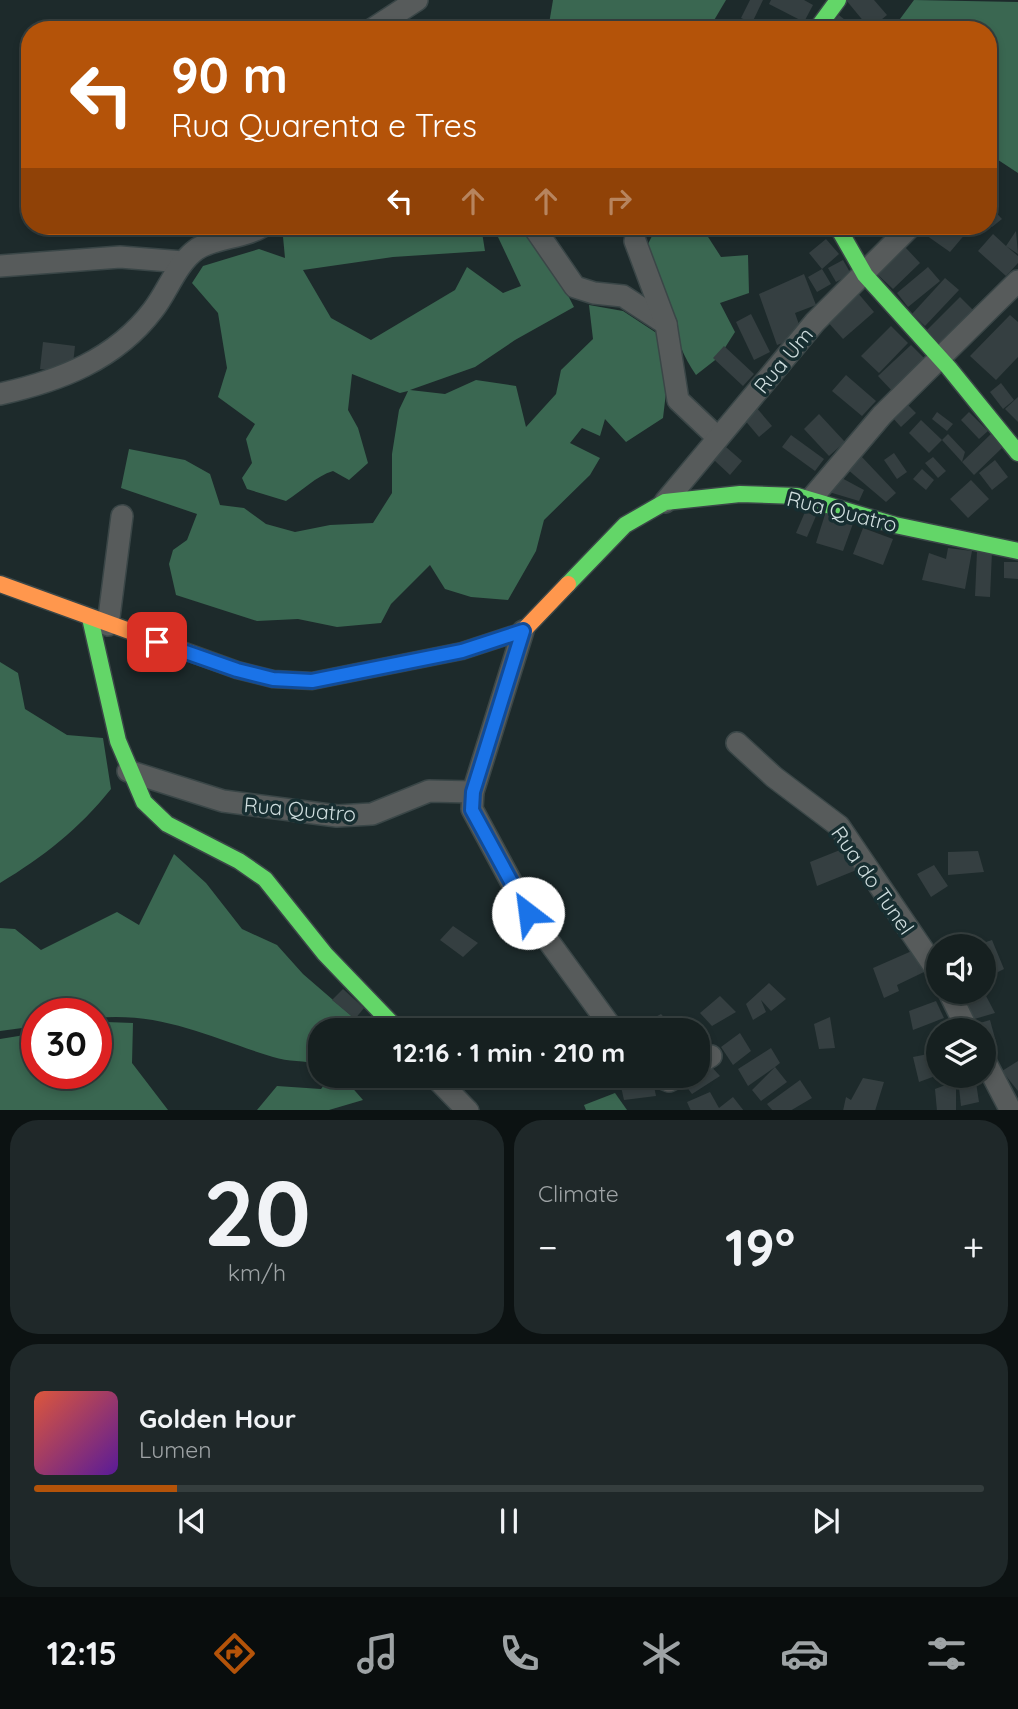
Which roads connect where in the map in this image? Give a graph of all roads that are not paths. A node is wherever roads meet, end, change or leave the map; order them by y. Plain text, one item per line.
1 (417, 0) edge
2 (838, 0) edge
3 (385, 21) edge
4 (823, 21) edge
5 (237, 235) edge
6 (539, 235) edge
7 (842, 235) edge
8 (902, 235) edge
9 (635, 241) dead end
10 (183, 262) junction
11 (0, 266) edge
12 (864, 275) junction
13 (1018, 281) edge
14 (666, 324) junction
15 (940, 360) junction
16 (0, 394) edge
17 (717, 438) junction
18 (1018, 453) edge
19 (811, 499) junction
20 (664, 502) junction
21 (122, 516) dead end
22 (1018, 551) edge
23 (0, 584) edge
24 (99, 622) junction
25 (523, 631) junction
26 (737, 743) dead end
27 (128, 771) junction
28 (473, 792) junction
29 (926, 954) edge
30 (387, 1018) edge
31 (605, 1018) edge
32 (996, 1082) edge
33 (446, 1088) edge
34 (467, 1110) edge
35 (1010, 1110) edge

1 - 3 street
2 - 4 street
5 - 10 street
6 - 14 street
7 - 12 street
8 - 12 street, Rua Um
9 - 14 street
10 - 11 street
10 - 16 street
12 - 15 street
12 - 17 street, Rua Um
13 - 15 street
14 - 17 street
15 - 18 street
15 - 19 street
17 - 20 street, Rua Um
19 - 20 street, Rua Quatro
19 - 22 street, Rua Quatro
20 - 25 street
21 - 24 street
23 - 24 street
24 - 25 street
24 - 27 street
25 - 28 street
26 - 29 street, Rua do Tunel
27 - 28 street, Rua Quatro
27 - 30 street
28 - 31 street
32 - 35 street
33 - 34 street

